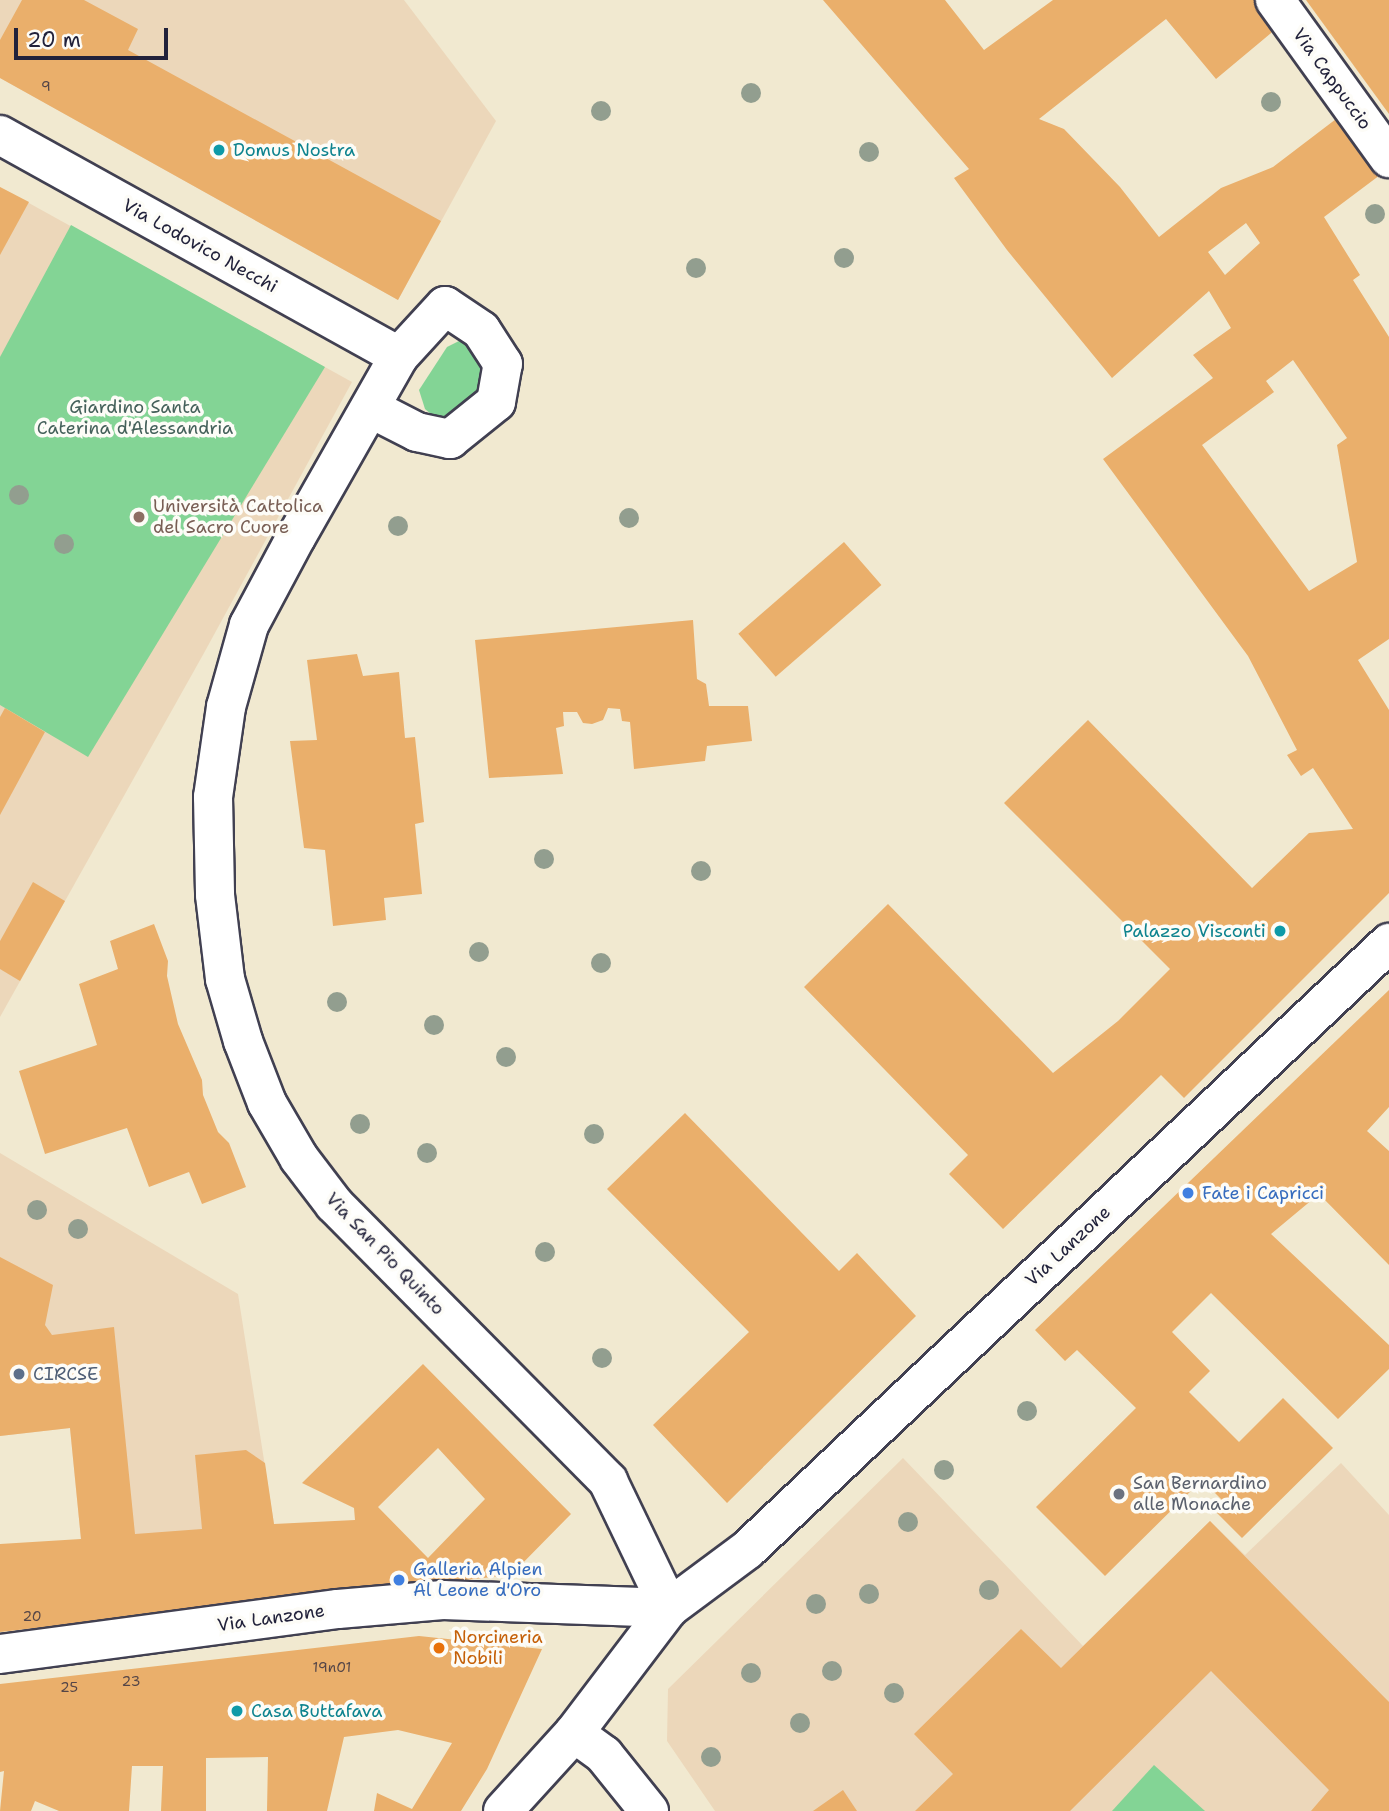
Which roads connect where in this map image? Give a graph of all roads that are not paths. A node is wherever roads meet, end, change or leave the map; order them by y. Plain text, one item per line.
1 (1275, 0) edge
2 (0, 135) edge
3 (1389, 158) edge
4 (399, 356) junction
5 (370, 408) junction
6 (1389, 943) edge
7 (669, 1608) junction
8 (0, 1654) edge
9 (574, 1733) junction
10 (503, 1811) edge
11 (649, 1811) edge

1 - 3 street, Via Cappuccio
2 - 4 street, Via Lodovico Necchi
4 - 5 street
4 - 5 street
5 - 7 street, Via San Pio Quinto
6 - 7 street, Via Lanzone
7 - 8 street, Via Lanzone
7 - 9 street, Via Lanzone
9 - 10 street, Via Lanzone
9 - 11 street

